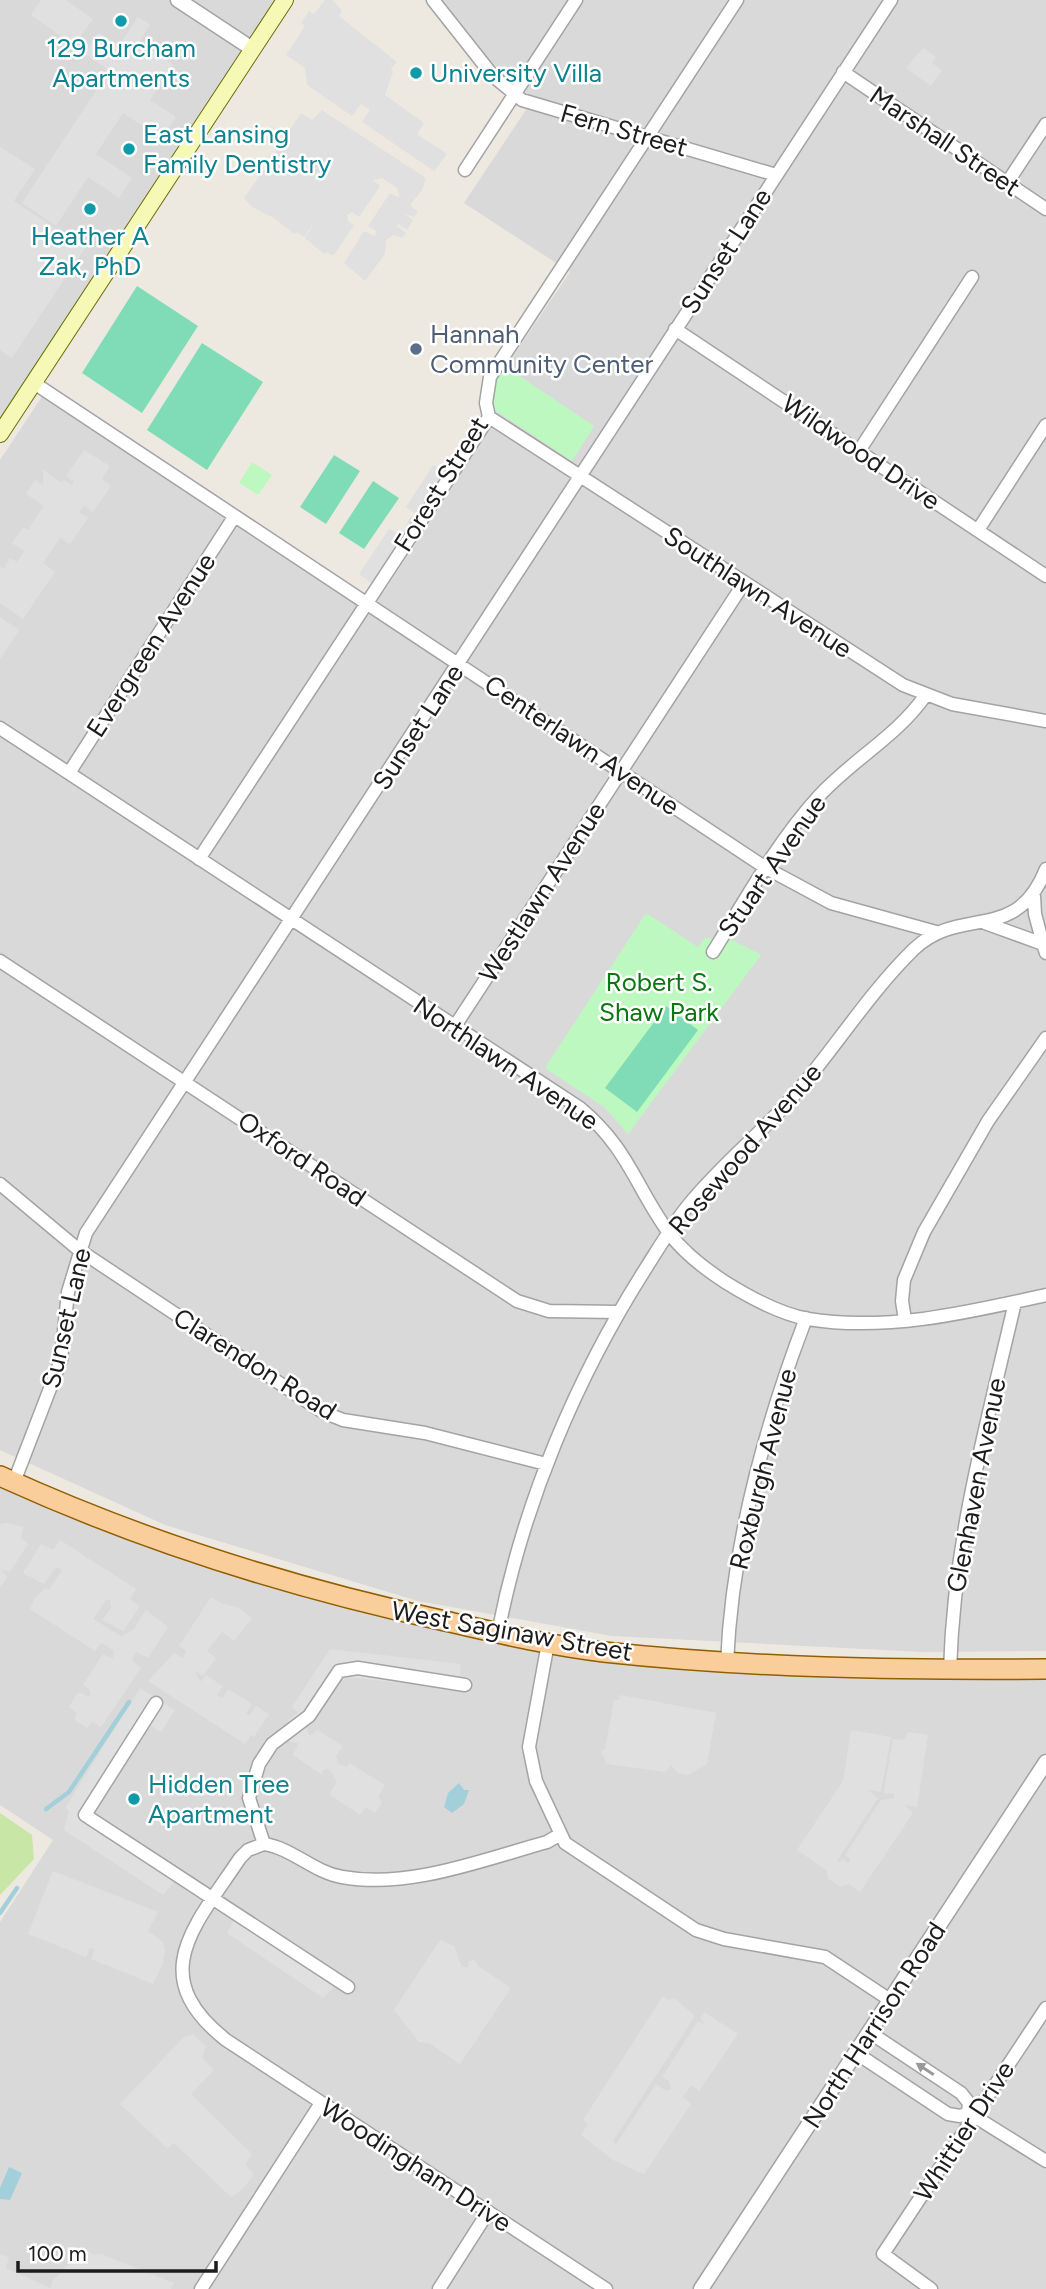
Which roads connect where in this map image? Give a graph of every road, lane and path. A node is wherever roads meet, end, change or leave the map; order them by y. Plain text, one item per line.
1 (178, 0) edge
2 (285, 0) edge
3 (433, 0) edge
4 (576, 0) edge
5 (737, 0) edge
6 (891, 0) edge
7 (251, 48) junction
8 (844, 72) junction
9 (514, 96) junction
10 (1046, 124) edge
11 (648, 136) junction
12 (465, 170) dead end
13 (776, 175) junction
14 (1007, 183) junction
15 (1046, 209) edge
16 (972, 277) dead end
17 (675, 329) junction
18 (34, 383) junction
19 (489, 417) junction
20 (1046, 425) edge
21 (0, 434) edge
22 (859, 451) junction
23 (582, 476) junction
24 (234, 517) junction
25 (978, 530) junction
26 (1046, 576) edge
27 (744, 583) junction
28 (366, 603) junction
29 (460, 664) junction
30 (925, 696) junction
31 (1046, 722) edge
32 (0, 728) edge
33 (621, 771) junction
34 (69, 774) junction
35 (199, 859) junction
36 (765, 868) junction
37 (1046, 869) edge
38 (1034, 896) junction
39 (291, 920) junction
40 (985, 923) junction
41 (936, 932) junction
42 (1045, 948) edge
43 (713, 952) dead end
44 (0, 961) edge
45 (455, 1026) junction
46 (1046, 1038) edge
47 (186, 1083) junction
48 (0, 1184) edge
49 (669, 1233) junction
50 (79, 1250) junction
51 (1046, 1295) edge
52 (1015, 1302) junction
53 (618, 1312) junction
54 (806, 1318) junction
55 (905, 1320) junction
56 (547, 1464) junction
57 (7, 1479) edge
58 (498, 1633) junction
59 (548, 1643) junction
60 (727, 1663) junction
61 (950, 1670) junction
62 (1046, 1670) edge
63 (466, 1685) dead end
64 (156, 1703) dead end
65 (1046, 1762) edge
66 (559, 1835) junction
67 (264, 1843) junction
68 (213, 1899) junction
69 (348, 1987) dead end
70 (890, 2000) junction
71 (1046, 2008) edge
72 (869, 2032) junction
73 (856, 2053) junction
74 (321, 2103) junction
75 (971, 2114) junction
76 (1046, 2161) edge
77 (488, 2212) junction
78 (201, 2289) edge
79 (439, 2289) edge
80 (606, 2289) edge
81 (701, 2289) edge
82 (930, 2289) edge

1 - 7 street
2 - 7 main road
3 - 9 street, Fern Street
4 - 9 street
5 - 11 street, Forest Street
6 - 8 street, Sunset Lane
7 - 18 main road
8 - 13 street, Sunset Lane
8 - 14 street, Marshall Street
9 - 11 street, Fern Street
9 - 12 street
10 - 14 street
11 - 13 street, Fern Street
11 - 19 street, Forest Street
13 - 17 street, Sunset Lane
14 - 15 street, Marshall Street
16 - 22 street
17 - 22 street, Wildwood Drive
17 - 23 street, Sunset Lane
18 - 21 main road
18 - 24 street, Centerlawn Avenue
19 - 23 street, Southlawn Avenue
19 - 28 street, Forest Street
20 - 25 street
22 - 25 street, Wildwood Drive
23 - 27 street, Southlawn Avenue
23 - 29 street, Sunset Lane
24 - 28 street, Centerlawn Avenue
24 - 34 street, Evergreen Avenue
25 - 26 street, Wildwood Drive
27 - 30 street, Southlawn Avenue
27 - 33 street, Westlawn Avenue
28 - 29 street, Centerlawn Avenue
28 - 35 street, Forest Street
29 - 33 street, Centerlawn Avenue
29 - 39 street, Sunset Lane
30 - 31 street, Southlawn Avenue
30 - 36 street, Stuart Avenue
32 - 34 street, Northlawn Avenue
33 - 36 street, Centerlawn Avenue
33 - 45 street, Westlawn Avenue
34 - 35 street, Northlawn Avenue
35 - 39 street, Northlawn Avenue
36 - 41 street, Centerlawn Avenue
36 - 43 street, Stuart Avenue
37 - 38 street
38 - 40 street
38 - 42 street
39 - 45 street, Northlawn Avenue
39 - 47 street, Sunset Lane
40 - 41 street
40 - 42 street
41 - 49 street, Rosewood Avenue
44 - 47 street, Oxford Road
45 - 49 street, Northlawn Avenue
46 - 55 street
47 - 50 street, Sunset Lane
47 - 53 street, Oxford Road
48 - 50 street, Clarendon Road
49 - 53 street, Rosewood Avenue
49 - 54 street, Northlawn Avenue
50 - 56 street, Clarendon Road
50 - 57 street, Sunset Lane
51 - 52 street, Northlawn Avenue
52 - 55 street, Northlawn Avenue
52 - 61 street, Glenhaven Avenue
53 - 56 street, Rosewood Avenue
54 - 55 street, Northlawn Avenue
54 - 60 street, Roxburgh Avenue
56 - 58 street, Rosewood Avenue
57 - 58 main road, West Saginaw Street
58 - 59 main road, West Saginaw Street
59 - 60 main road, West Saginaw Street
59 - 66 street
60 - 61 main road, West Saginaw Street
61 - 62 main road, West Saginaw Street
63 - 67 street
64 - 68 street
65 - 70 street, North Harrison Road
66 - 67 street
66 - 70 street
67 - 68 street, Woodingham Drive
68 - 69 street
68 - 74 street, Woodingham Drive
70 - 72 street, North Harrison Road
71 - 75 street, Whittier Drive
72 - 73 street, North Harrison Road
75 -> 72 street
73 - 75 street
73 - 81 street, North Harrison Road
74 - 77 street, Woodingham Drive
74 - 78 street
75 - 76 street
75 - 82 street, Whittier Drive
77 - 79 street
77 - 80 street, Woodingham Drive

